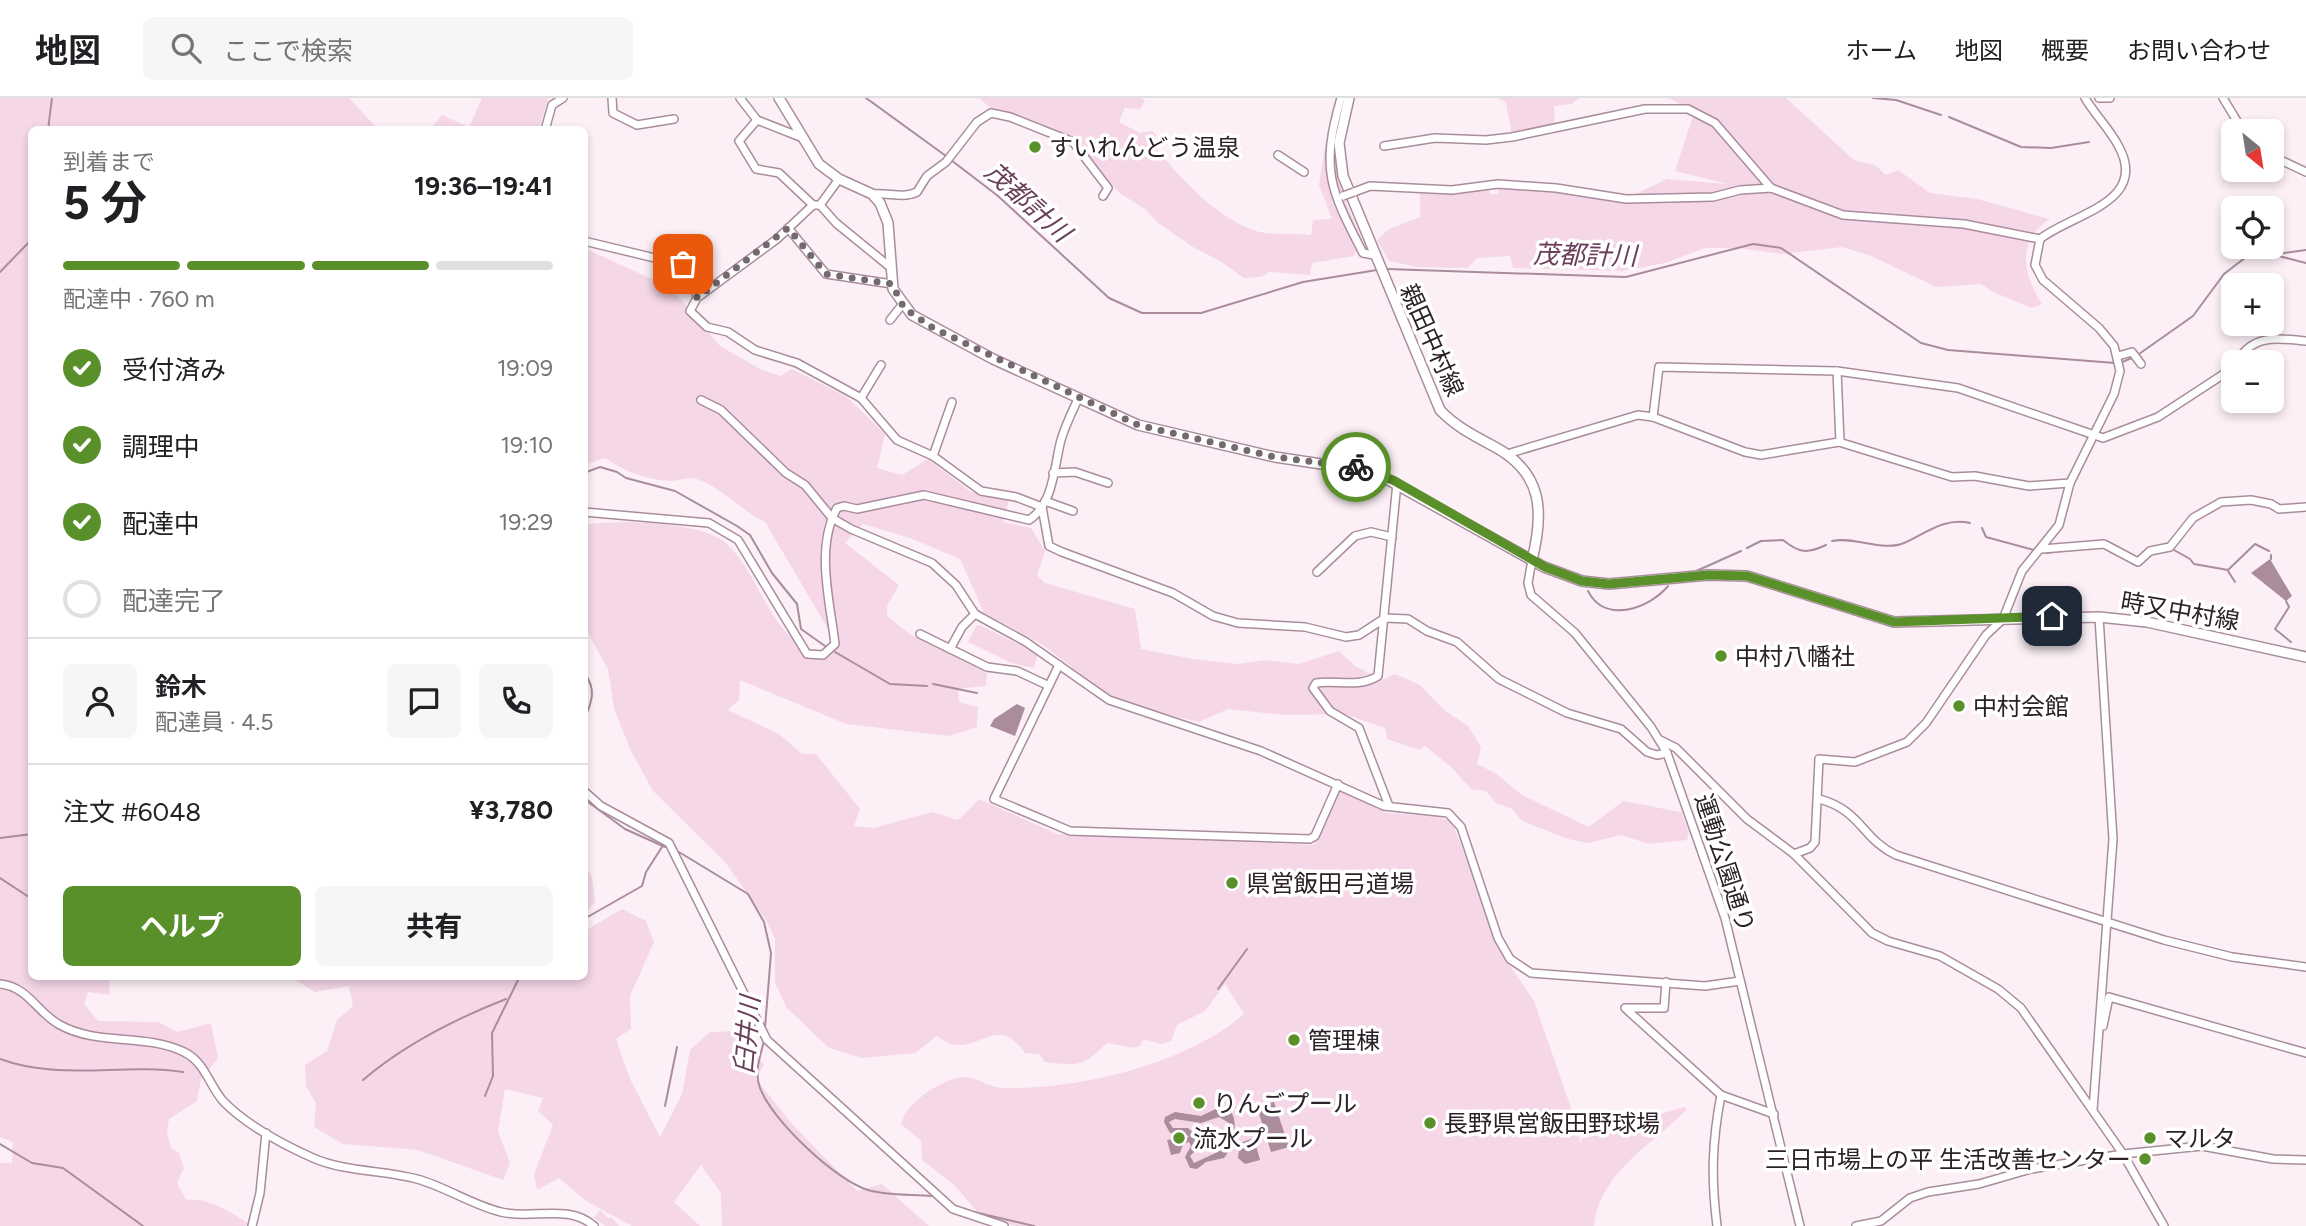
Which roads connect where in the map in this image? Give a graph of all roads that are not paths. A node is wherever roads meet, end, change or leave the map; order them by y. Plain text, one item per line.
1 (563, 98) edge
2 (612, 98) edge
3 (740, 98) edge
4 (779, 98) edge
5 (1341, 98) edge
6 (1349, 98) edge
7 (2085, 98) edge
8 (2099, 98) edge
9 (2110, 98) edge
10 (2223, 98) edge
11 (674, 119) dead end
12 (2236, 119) edge
13 (757, 120) junction
14 (546, 126) edge
15 (803, 138) junction
16 (1384, 146) dead end
17 (1278, 155) dead end
18 (2284, 162) edge
19 (1304, 172) dead end
20 (2306, 172) edge
21 (839, 179) junction
22 (1771, 188) junction
23 (872, 194) junction
24 (1103, 196) dead end
25 (1340, 198) junction
26 (817, 205) junction
27 (788, 228) junction
28 (2040, 239) junction
29 (588, 242) edge
30 (1376, 259) junction
31 (890, 267) junction
32 (892, 284) junction
33 (697, 298) junction
34 (902, 305) junction
35 (890, 320) dead end
36 (2306, 341) edge
37 (2245, 350) edge
38 (2119, 358) junction
39 (2140, 363) dead end
40 (881, 365) dead end
41 (1837, 370) junction
42 (2221, 376) edge
43 (861, 398) junction
44 (1078, 399) junction
45 (701, 400) dead end
46 (952, 402) dead end
47 (1653, 417) junction
48 (2093, 434) junction
49 (1840, 442) junction
50 (1507, 454) junction
51 (933, 456) junction
52 (1054, 473) junction
53 (1108, 482) dead end
54 (1397, 482) junction
55 (2070, 483) junction
56 (1044, 504) junction
57 (2306, 506) edge
58 (1073, 511) dead end
59 (588, 512) edge
60 (832, 518) junction
61 (1392, 537) junction
62 (2042, 549) junction
63 (1532, 560) junction
64 (1317, 572) dead end
65 (975, 614) junction
66 (2099, 617) junction
67 (1385, 618) junction
68 (2003, 619) junction
69 (920, 634) dead end
70 (950, 649) junction
71 (2306, 657) edge
72 (1059, 666) junction
73 (1047, 685) junction
74 (1660, 740) junction
75 (1667, 753) junction
76 (1338, 784) junction
77 (588, 795) edge
78 (1819, 799) junction
79 (1389, 806) junction
80 (1794, 854) junction
81 (2108, 920) junction
82 (2306, 967) edge
83 (1740, 981) junction
84 (1666, 982) junction
85 (0, 984) edge
86 (2100, 1029) junction
87 (2306, 1053) edge
88 (1721, 1095) junction
89 (2093, 1111) junction
90 (1774, 1114) junction
91 (266, 1133) junction
92 (2123, 1154) junction
93 (2306, 1160) edge
94 (594, 1225) edge
95 (252, 1226) edge
96 (1004, 1226) edge
97 (1717, 1226) edge
98 (1800, 1226) edge
99 (1856, 1226) edge
100 (2164, 1226) edge

1 - 14 street
2 - 11 street
3 - 13 street
4 - 15 main road
5 - 25 street
6 - 30 main road, 親田中村線
7 - 28 street
8 - 9 street
10 - 12 street
13 - 15 street
13 - 26 street
15 - 21 main road
16 - 22 street
17 - 19 street
18 - 20 street
21 - 23 main road
21 - 26 street
22 - 25 street, bridge
22 - 28 street
23 - 24 street
23 - 31 main road, 時又中村線
25 - 30 street
26 - 27 street
26 - 31 street
27 - 32 street
27 - 33 street
28 - 38 street
29 - 33 street
30 - 50 main road, 親田中村線
31 - 32 main road, 時又中村線
32 - 34 main road, 時又中村線
33 - 43 street
34 - 35 street
34 - 44 main road, 時又中村線
36 - 37 street
38 - 39 street
38 - 48 street
40 - 43 street
41 - 47 street
41 - 48 street
41 - 49 street
42 - 48 street
43 - 51 street
44 - 52 street
44 - 54 main road, 時又中村線
45 - 60 street
46 - 51 street
47 - 49 street
47 - 50 street
48 - 55 street
49 - 55 street
50 - 63 main road, 親田中村線
51 - 56 street
52 - 53 street
52 - 56 street
54 - 61 street
54 - 63 main road, 時又中村線
55 - 62 street
56 - 58 street
56 - 60 street
56 - 67 street
57 - 62 street
59 - 60 street
60 - 65 street
61 - 64 street
61 - 67 street
62 - 68 street
63 - 68 main road, 時又中村線
63 - 74 street, 運動公園通り
65 - 70 street
65 - 72 street
66 - 68 main road, 時又中村線
66 - 71 main road, 時又中村線
66 - 81 street
67 - 75 street
67 - 79 street
68 - 78 street
69 - 70 street
70 - 73 street
72 - 73 street
72 - 76 street
73 - 76 street
74 - 75 street, 運動公園通り
74 - 80 street
75 - 83 street, 運動公園通り
76 - 79 street
77 - 96 street
78 - 80 street
78 - 81 street
79 - 84 street
80 - 89 street
81 - 82 street
81 - 86 street
83 - 84 street
83 - 90 street, 運動公園通り
84 - 88 street
85 - 91 street
86 - 87 street
86 - 89 street
88 - 90 street
88 - 97 street
89 - 92 street
90 - 98 street, 運動公園通り
91 - 94 street
91 - 95 street
92 - 93 street
92 - 99 street
92 - 100 street

